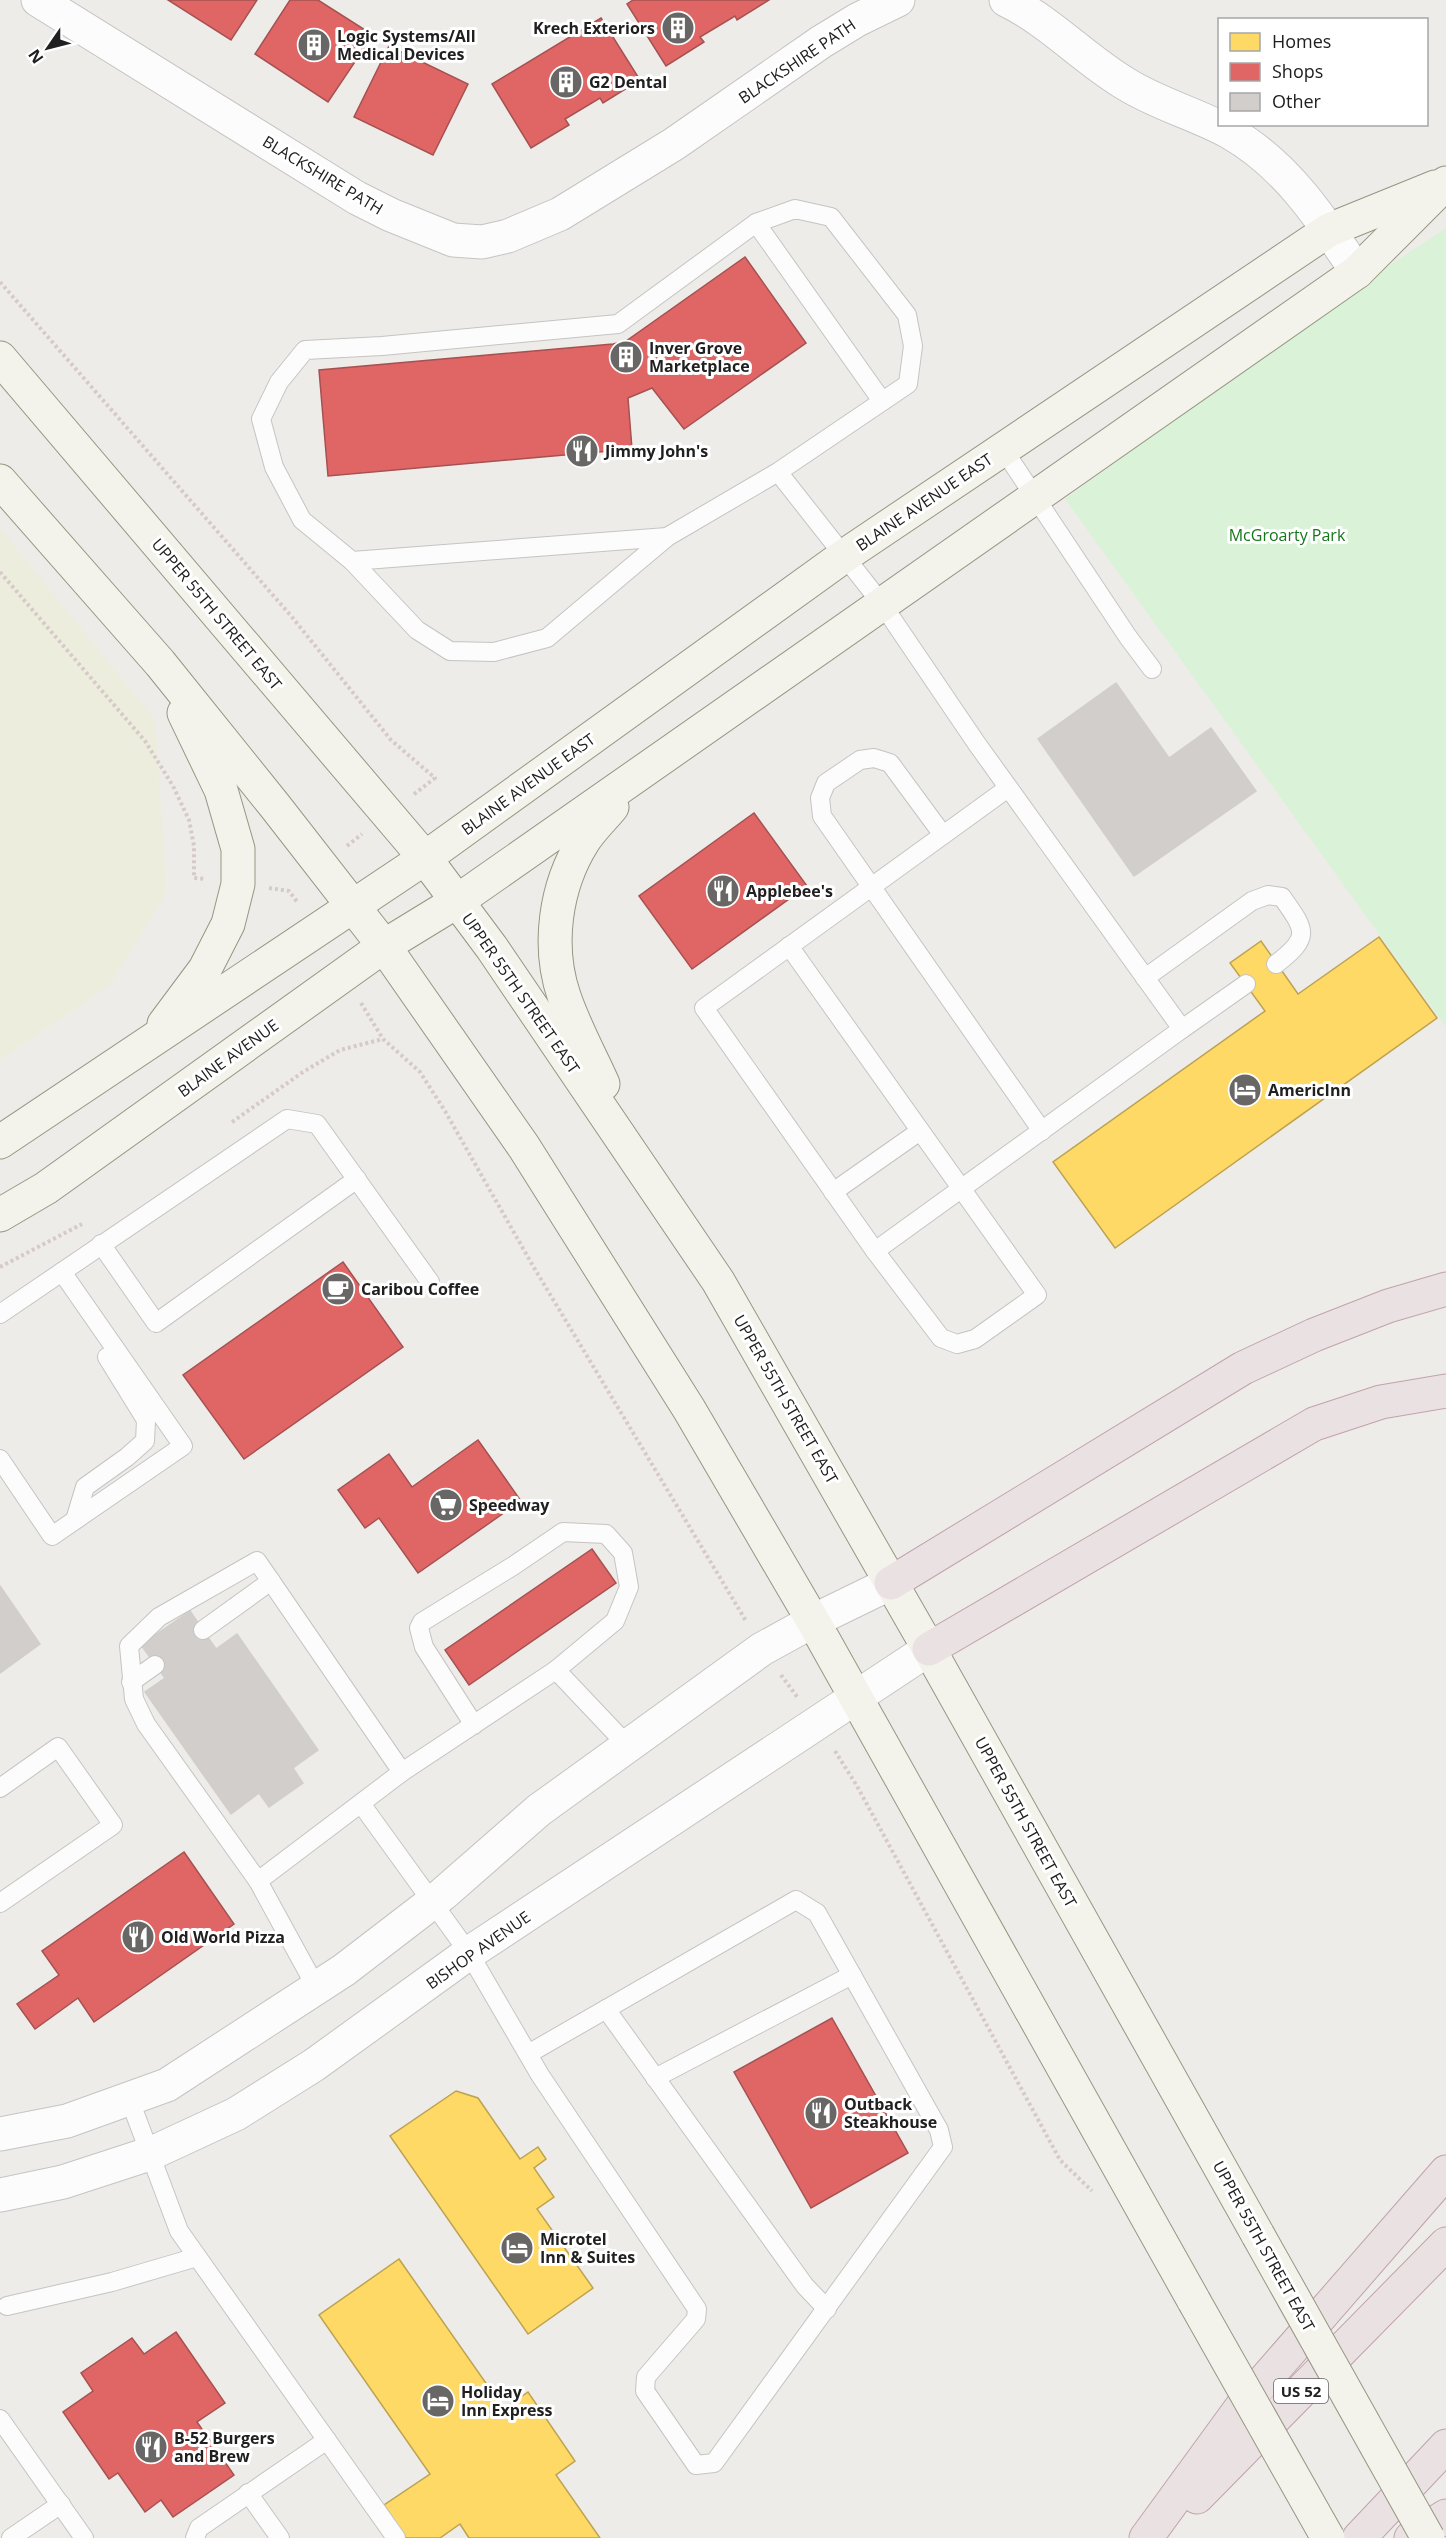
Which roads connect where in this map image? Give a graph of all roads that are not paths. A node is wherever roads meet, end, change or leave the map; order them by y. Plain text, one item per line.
1 (38, 0) edge
2 (898, 0) edge
3 (1006, 0) edge
4 (1446, 183) edge
5 (756, 223) junction
6 (1329, 230) junction
7 (1357, 272) junction
8 (0, 358) edge
9 (882, 401) junction
10 (1003, 449) junction
11 (777, 472) junction
12 (0, 481) edge
13 (1037, 496) junction
14 (667, 537) junction
15 (844, 556) junction
16 (352, 561) junction
17 (882, 604) junction
18 (160, 663) junction
19 (1152, 669) dead end
20 (639, 774) junction
21 (1008, 788) junction
22 (943, 835) junction
23 (425, 858) junction
24 (871, 887) junction
25 (456, 902) junction
26 (354, 907) junction
27 (384, 946) junction
28 (789, 946) junction
29 (1276, 963) dead end
30 (1146, 978) junction
31 (1246, 984) dead end
32 (1182, 1029) junction
33 (150, 1044) junction
34 (920, 1131) junction
35 (1042, 1131) junction
36 (0, 1142) edge
37 (640, 1165) junction
38 (357, 1179) junction
39 (962, 1189) junction
40 (833, 1192) junction
41 (0, 1215) edge
42 (101, 1244) junction
43 (875, 1251) junction
44 (62, 1272) junction
45 (430, 1282) dead end
46 (1446, 1289) edge
47 (87, 1306) junction
48 (0, 1314) edge
49 (1446, 1391) edge
50 (0, 1459) edge
51 (75, 1520) junction
52 (271, 1581) junction
53 (891, 1583) junction
54 (813, 1621) junction
55 (203, 1630) dead end
56 (929, 1649) junction
57 (155, 1665) dead end
58 (556, 1670) junction
59 (131, 1682) junction
60 (857, 1698) junction
61 (474, 1725) junction
62 (628, 1746) junction
63 (402, 1772) junction
64 (0, 1788) edge
65 (362, 1805) junction
66 (258, 1881) junction
67 (431, 1902) junction
68 (0, 1903) edge
69 (469, 1953) junction
70 (852, 1975) junction
71 (316, 1987) junction
72 (606, 2009) junction
73 (528, 2054) junction
74 (655, 2078) junction
75 (129, 2098) junction
76 (0, 2134) edge
77 (152, 2153) junction
78 (1446, 2172) edge
79 (0, 2195) edge
80 (1446, 2244) edge
81 (197, 2257) junction
82 (7, 2306) dead end
83 (827, 2309) junction
84 (0, 2418) edge
85 (327, 2440) junction
86 (1446, 2446) edge
87 (248, 2493) junction
88 (60, 2505) junction
89 (1446, 2516) edge
90 (10, 2538) edge
91 (84, 2538) edge
92 (195, 2538) edge
93 (280, 2538) edge
94 (396, 2538) edge
95 (1146, 2538) edge
96 (1156, 2538) edge
97 (1328, 2538) edge
98 (1359, 2538) edge
99 (1411, 2538) edge
100 (1428, 2538) edge

1 - 2 street, BLACKSHIRE PATH
3 - 6 street
4 - 6 street, BLAINE AVENUE EAST
4 - 7 street, BLAINE AVENUE EAST
5 - 9 lane
5 - 9 lane
5 - 16 lane
6 - 7 street
6 - 10 street, BLAINE AVENUE EAST
7 - 13 street, BLAINE AVENUE EAST
8 - 23 street, UPPER 55TH STREET EAST
9 - 11 lane
10 - 13 lane
10 - 15 street, BLAINE AVENUE EAST
11 - 14 lane
11 - 15 lane
12 - 18 street
13 - 17 street, BLAINE AVENUE EAST
13 - 19 lane
14 - 16 lane
14 - 16 lane
15 - 17 lane
15 - 23 street, BLAINE AVENUE EAST
17 - 20 street, BLAINE AVENUE EAST
17 - 21 lane
18 - 26 street
18 - 33 street
20 - 25 street, BLAINE AVENUE EAST
20 - 37 street
21 - 22 lane
21 - 30 lane
22 - 24 lane
22 - 24 lane
23 - 25 street, UPPER 55TH STREET EAST
23 - 26 street
24 - 28 lane
24 - 35 lane
25 - 27 street, BLAINE AVENUE
25 - 37 street, UPPER 55TH STREET EAST
26 - 27 street
26 - 33 street
27 - 41 street, BLAINE AVENUE
27 - 54 street
28 - 34 lane
28 - 40 lane
29 - 30 lane
30 - 32 lane
31 - 32 lane
32 - 35 lane
33 - 36 street
34 - 39 lane
34 - 40 lane
35 - 39 lane
37 - 53 street, UPPER 55TH STREET EAST
38 - 42 lane
38 - 42 lane
38 - 45 lane
39 - 43 lane
39 - 43 lane
40 - 43 lane
42 - 44 lane
44 - 47 lane
44 - 48 lane
46 - 53 highway
47 - 51 lane
47 - 51 lane
49 - 56 highway
50 - 51 lane
52 - 55 lane
52 - 59 lane
52 - 63 lane
53 - 54 street
53 - 56 street, UPPER 55TH STREET EAST
54 - 60 street
54 - 62 street
56 - 60 street, BISHOP AVENUE
56 - 100 street, UPPER 55TH STREET EAST, bridge
57 - 59 lane
58 - 61 lane
58 - 61 lane
58 - 62 lane
59 - 66 lane
60 - 69 street, BISHOP AVENUE
60 - 97 street, bridge
61 - 63 lane
62 - 67 street
63 - 65 lane
64 - 68 lane
65 - 66 lane
65 - 67 lane
66 - 71 lane
67 - 69 lane
67 - 71 street
69 - 73 lane
69 - 77 street, BISHOP AVENUE
70 - 72 lane
70 - 74 lane
70 - 83 lane
71 - 75 street
72 - 73 lane
72 - 74 lane
73 - 83 lane
74 - 83 lane
75 - 76 street
75 - 77 lane
77 - 79 street, BISHOP AVENUE
77 - 81 lane
78 - 95 highway
80 - 96 highway, US 52
81 - 82 lane
81 - 85 lane
84 - 88 lane
85 - 87 lane
85 - 94 lane
86 - 98 highway
87 - 92 lane
87 - 93 lane
88 - 90 lane
88 - 91 lane
89 - 99 highway

